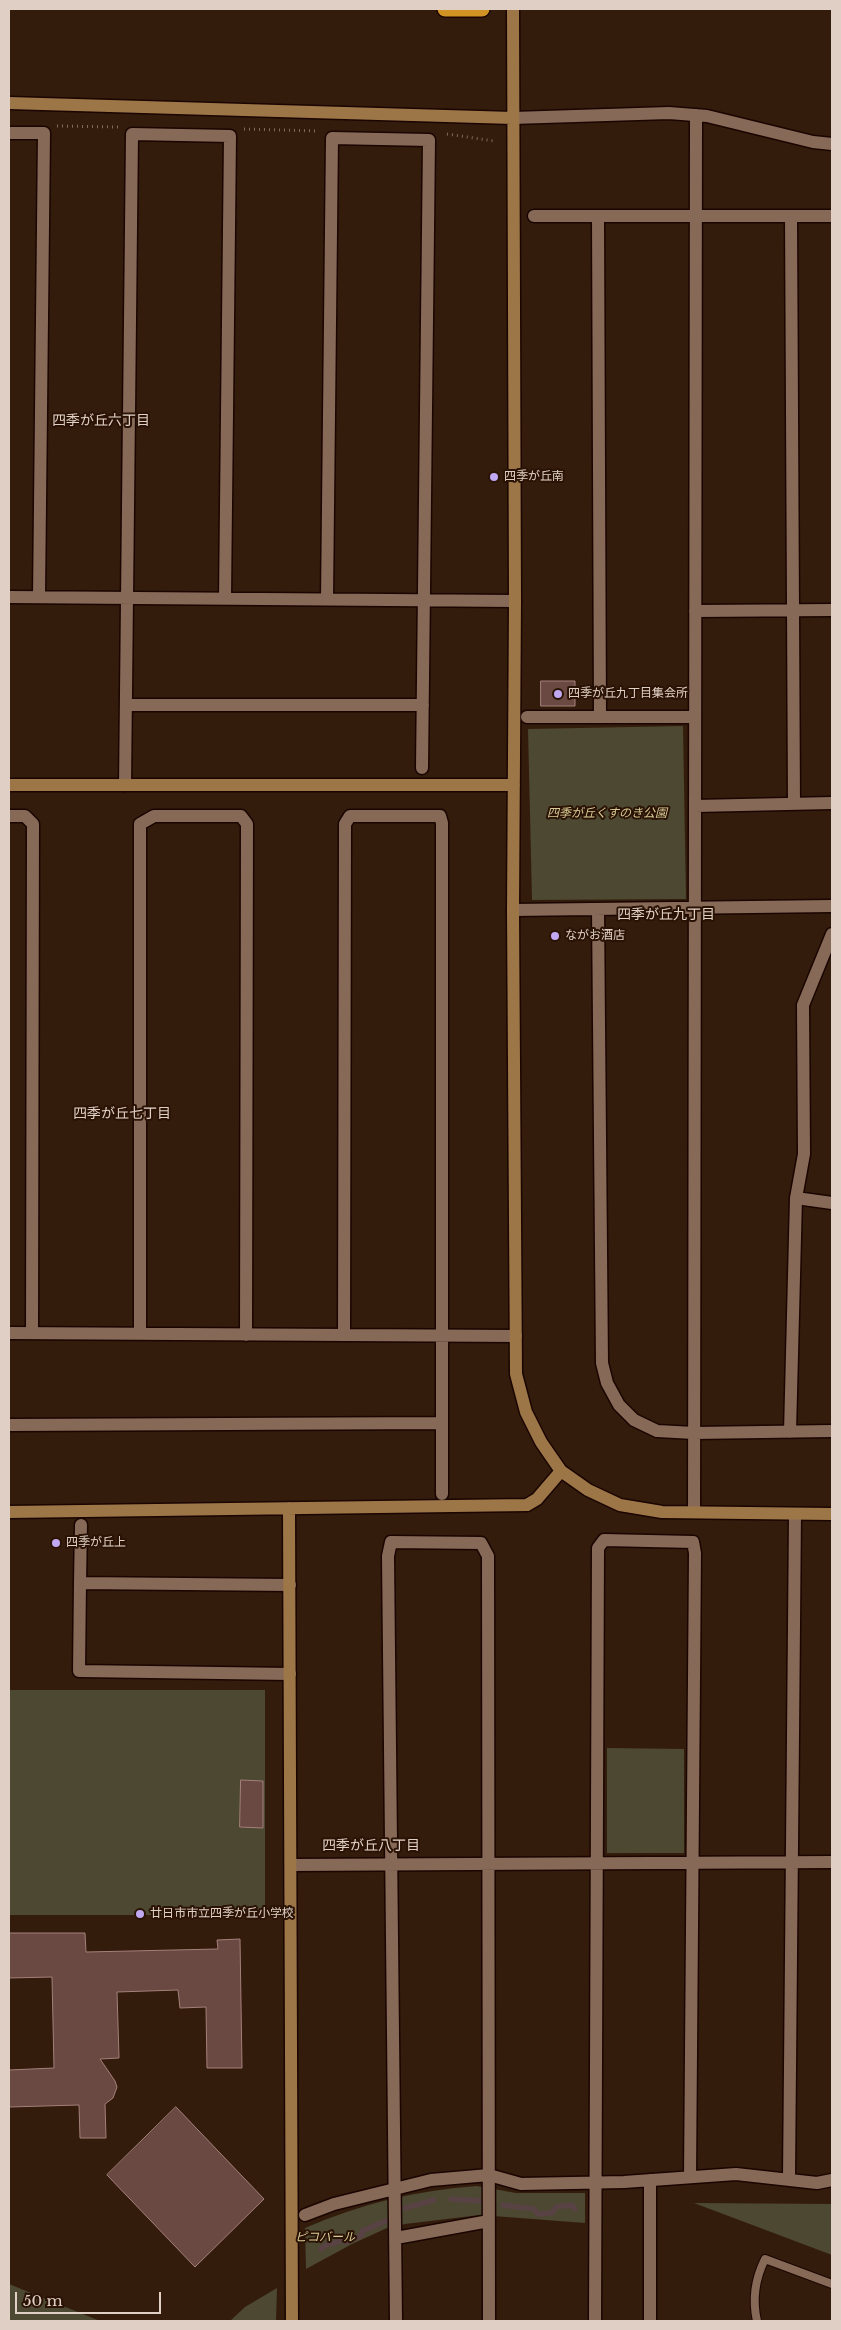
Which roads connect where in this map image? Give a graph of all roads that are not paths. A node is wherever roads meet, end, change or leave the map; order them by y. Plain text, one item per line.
1 (445, 9) edge
2 (482, 9) edge
3 (513, 9) edge
4 (9, 104) edge
5 (696, 115) junction
6 (513, 118) junction
7 (9, 133) edge
8 (832, 144) edge
9 (534, 216) dead end
10 (598, 216) junction
11 (696, 216) junction
12 (791, 216) junction
13 (832, 216) edge
14 (9, 597) edge
15 (39, 597) junction
16 (127, 598) junction
17 (225, 598) junction
18 (327, 599) junction
19 (424, 600) junction
20 (515, 601) junction
21 (793, 610) junction
22 (832, 610) edge
23 (696, 611) junction
24 (126, 705) junction
25 (422, 705) junction
26 (528, 716) dead end
27 (600, 717) junction
28 (695, 717) junction
29 (422, 768) dead end
30 (9, 785) edge
31 (125, 785) junction
32 (514, 785) junction
33 (832, 803) edge
34 (794, 804) junction
35 (695, 806) junction
36 (9, 816) edge
37 (832, 906) edge
38 (695, 908) junction
39 (513, 910) junction
40 (598, 910) junction
41 (832, 934) edge
42 (796, 1198) junction
43 (832, 1203) edge
44 (9, 1333) edge
45 (32, 1333) junction
46 (140, 1334) junction
47 (246, 1334) junction
48 (344, 1335) junction
49 (442, 1335) junction
50 (516, 1336) junction
51 (442, 1423) junction
52 (9, 1425) edge
53 (832, 1431) edge
54 (790, 1432) junction
55 (694, 1433) junction
56 (561, 1471) junction
57 (442, 1494) dead end
58 (289, 1508) junction
59 (9, 1512) edge
60 (694, 1512) junction
61 (795, 1514) junction
62 (832, 1514) edge
63 (81, 1525) dead end
64 (80, 1582) junction
65 (290, 1585) junction
66 (290, 1674) junction
67 (792, 1862) junction
68 (832, 1862) edge
69 (596, 1863) junction
70 (693, 1863) junction
71 (391, 1864) junction
72 (489, 1864) junction
73 (291, 1865) junction
74 (490, 2176) junction
75 (690, 2177) junction
76 (789, 2178) junction
77 (650, 2180) junction
78 (832, 2180) edge
79 (595, 2183) junction
80 (394, 2189) junction
81 (305, 2215) dead end
82 (488, 2221) junction
83 (396, 2238) junction
84 (832, 2284) edge
85 (292, 2321) edge
86 (396, 2321) edge
87 (489, 2321) edge
88 (595, 2321) edge
89 (650, 2321) edge
90 (757, 2321) edge

1 - 2 highway
3 - 6 street
4 - 6 street
5 - 6 street
5 - 8 street
5 - 11 street
6 - 20 street
7 - 15 street
9 - 10 street
10 - 11 street
10 - 27 street
11 - 12 street
11 - 23 street
12 - 13 street
12 - 21 street
14 - 15 street
15 - 16 street
16 - 17 street
16 - 17 street
16 - 24 street
17 - 18 street
18 - 19 street
18 - 19 street
19 - 20 street
19 - 25 street
20 - 32 street
21 - 22 street
21 - 23 street
21 - 34 street
23 - 28 street
24 - 25 street
24 - 31 street
25 - 29 street
26 - 27 street
27 - 28 street
28 - 35 street
30 - 31 street
31 - 32 street
32 - 39 street
33 - 34 street
34 - 35 street
35 - 38 street
36 - 45 street
37 - 38 street
38 - 40 street
38 - 55 street
39 - 40 street
39 - 50 street
40 - 55 street
41 - 42 street
42 - 43 street
42 - 54 street
44 - 45 street
45 - 46 street
46 - 47 street
46 - 47 street
47 - 48 street
48 - 49 street
48 - 49 street
49 - 50 street
49 - 51 street
50 - 56 street
51 - 52 street
51 - 57 street
53 - 54 street
54 - 55 street
55 - 60 street
56 - 58 street
56 - 60 street
58 - 59 street
58 - 65 street
60 - 61 street
61 - 62 street
61 - 67 street
63 - 64 street
64 - 65 street
64 - 66 street
65 - 66 street
66 - 73 street
67 - 68 street
67 - 70 street
67 - 76 street
69 - 70 street
69 - 70 street
69 - 72 street
69 - 79 street
70 - 75 street
71 - 72 street
71 - 72 street
71 - 73 street
71 - 80 street
72 - 74 street
73 - 85 street
74 - 79 street
74 - 80 street
74 - 82 street
75 - 76 street
75 - 77 street
76 - 78 street
77 - 79 street
77 - 89 street
79 - 88 street
80 - 81 street
80 - 83 street
82 - 83 street
82 - 87 street
83 - 86 street
84 - 90 lane

